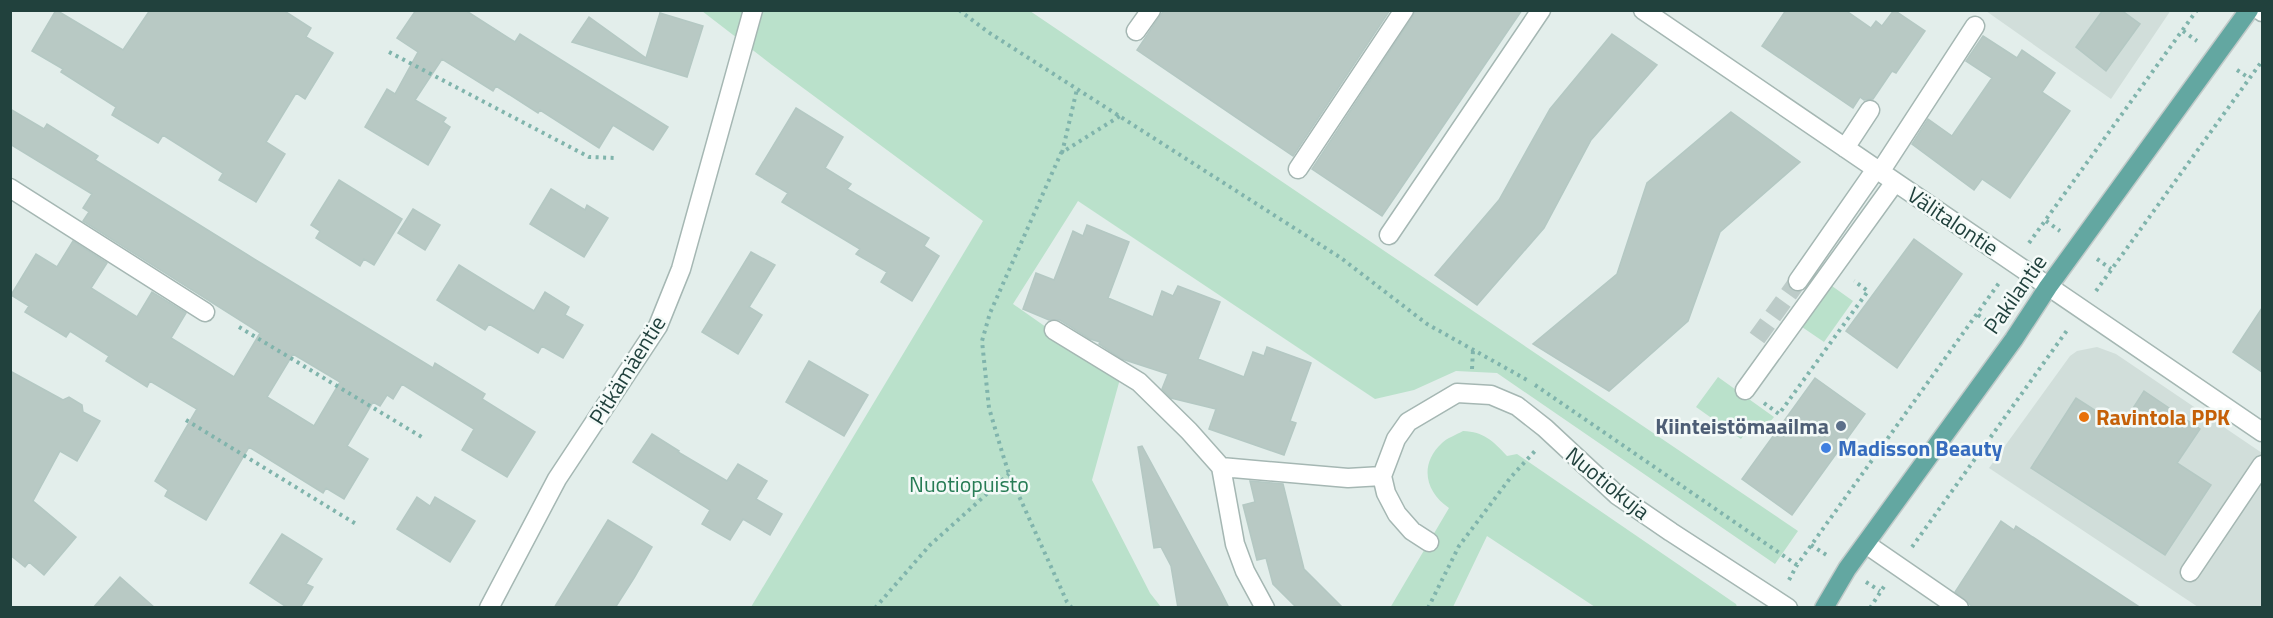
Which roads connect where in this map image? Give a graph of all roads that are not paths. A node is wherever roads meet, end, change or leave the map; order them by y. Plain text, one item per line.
1 (753, 10) edge
2 (1150, 10) edge
3 (1404, 10) edge
4 (1541, 10) edge
5 (1642, 10) edge
6 (2249, 10) edge
7 (1974, 26) dead end
8 (1136, 31) dead end
9 (1870, 110) dead end
10 (1845, 148) junction
11 (1298, 169) dead end
12 (1883, 174) junction
13 (10, 188) edge
14 (1389, 235) dead end
15 (1797, 281) tunnel mouth
16 (2048, 287) junction
17 (205, 312) dead end
18 (1054, 330) dead end
19 (1746, 390) road end
20 (2262, 432) edge
21 (2262, 465) edge
22 (1221, 467) junction
23 (1382, 476) junction
24 (1429, 542) dead end
25 (1866, 544) junction
26 (2190, 572) dead end
27 (489, 608) edge
28 (1265, 608) edge
29 (1788, 608) edge
30 (1824, 608) edge
31 (1959, 608) edge

1 - 27 street, Pitkämäentie
2 - 8 street
3 - 11 street
4 - 14 street
5 - 10 street, Välitalontie
6 - 16 main road, Pakilantie
7 - 12 street
9 - 10 street
10 - 12 street, Välitalontie
12 - 15 street
12 - 16 street, Välitalontie
12 - 19 street
13 - 17 street
16 - 20 street, Välitalontie
16 - 25 main road, Pakilantie
18 - 22 street
21 - 26 street
22 - 23 street
22 - 28 street
23 - 24 street
23 - 29 street, Nuotiokuja
25 - 30 main road, Pakilantie
25 - 31 street

